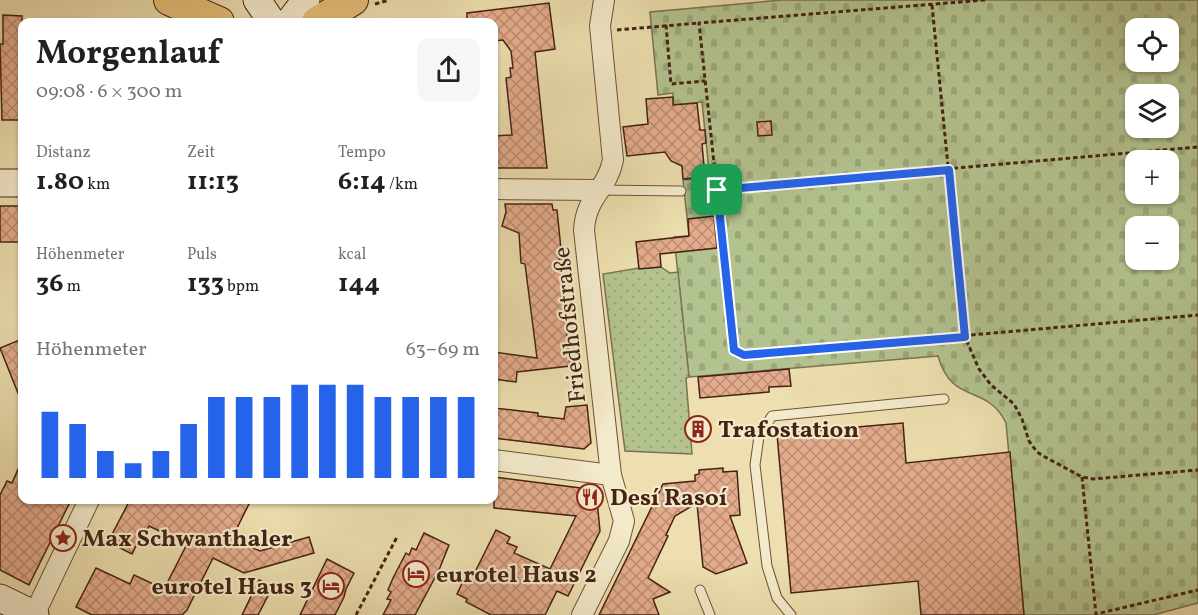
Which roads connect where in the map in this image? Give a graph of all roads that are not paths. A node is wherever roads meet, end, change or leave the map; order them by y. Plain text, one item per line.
1 (169, 0) edge
2 (257, 0) edge
3 (306, 0) edge
4 (353, 0) edge
5 (588, 0) edge
6 (604, 0) edge
7 (210, 18) edge
8 (269, 18) edge
9 (292, 18) edge
10 (324, 18) edge
11 (600, 26) junction
12 (0, 169) edge
13 (18, 170) edge
14 (0, 183) edge
15 (18, 183) edge
16 (498, 189) edge
17 (599, 190) junction
18 (681, 191) road end
19 (944, 399) dead end
20 (498, 461) edge
21 (610, 475) junction
22 (87, 504) edge
23 (700, 590) dead end
24 (0, 598) edge
25 (34, 615) edge
26 (582, 615) edge
27 (710, 615) edge
28 (791, 615) edge

1 - 7 main road
2 - 8 main road
3 - 9 main road
4 - 10 main road
5 - 11 street, Friedhofstraße
6 - 11 street, Friedhofstraße
11 - 17 street, Friedhofstraße
12 - 13 main road
14 - 15 main road
16 - 17 street
17 - 18 lane
17 - 21 street, Friedhofstraße
19 - 28 lane
20 - 21 street
21 - 26 street, Friedhofstraße
22 - 25 street
23 - 27 lane
24 - 25 main road

